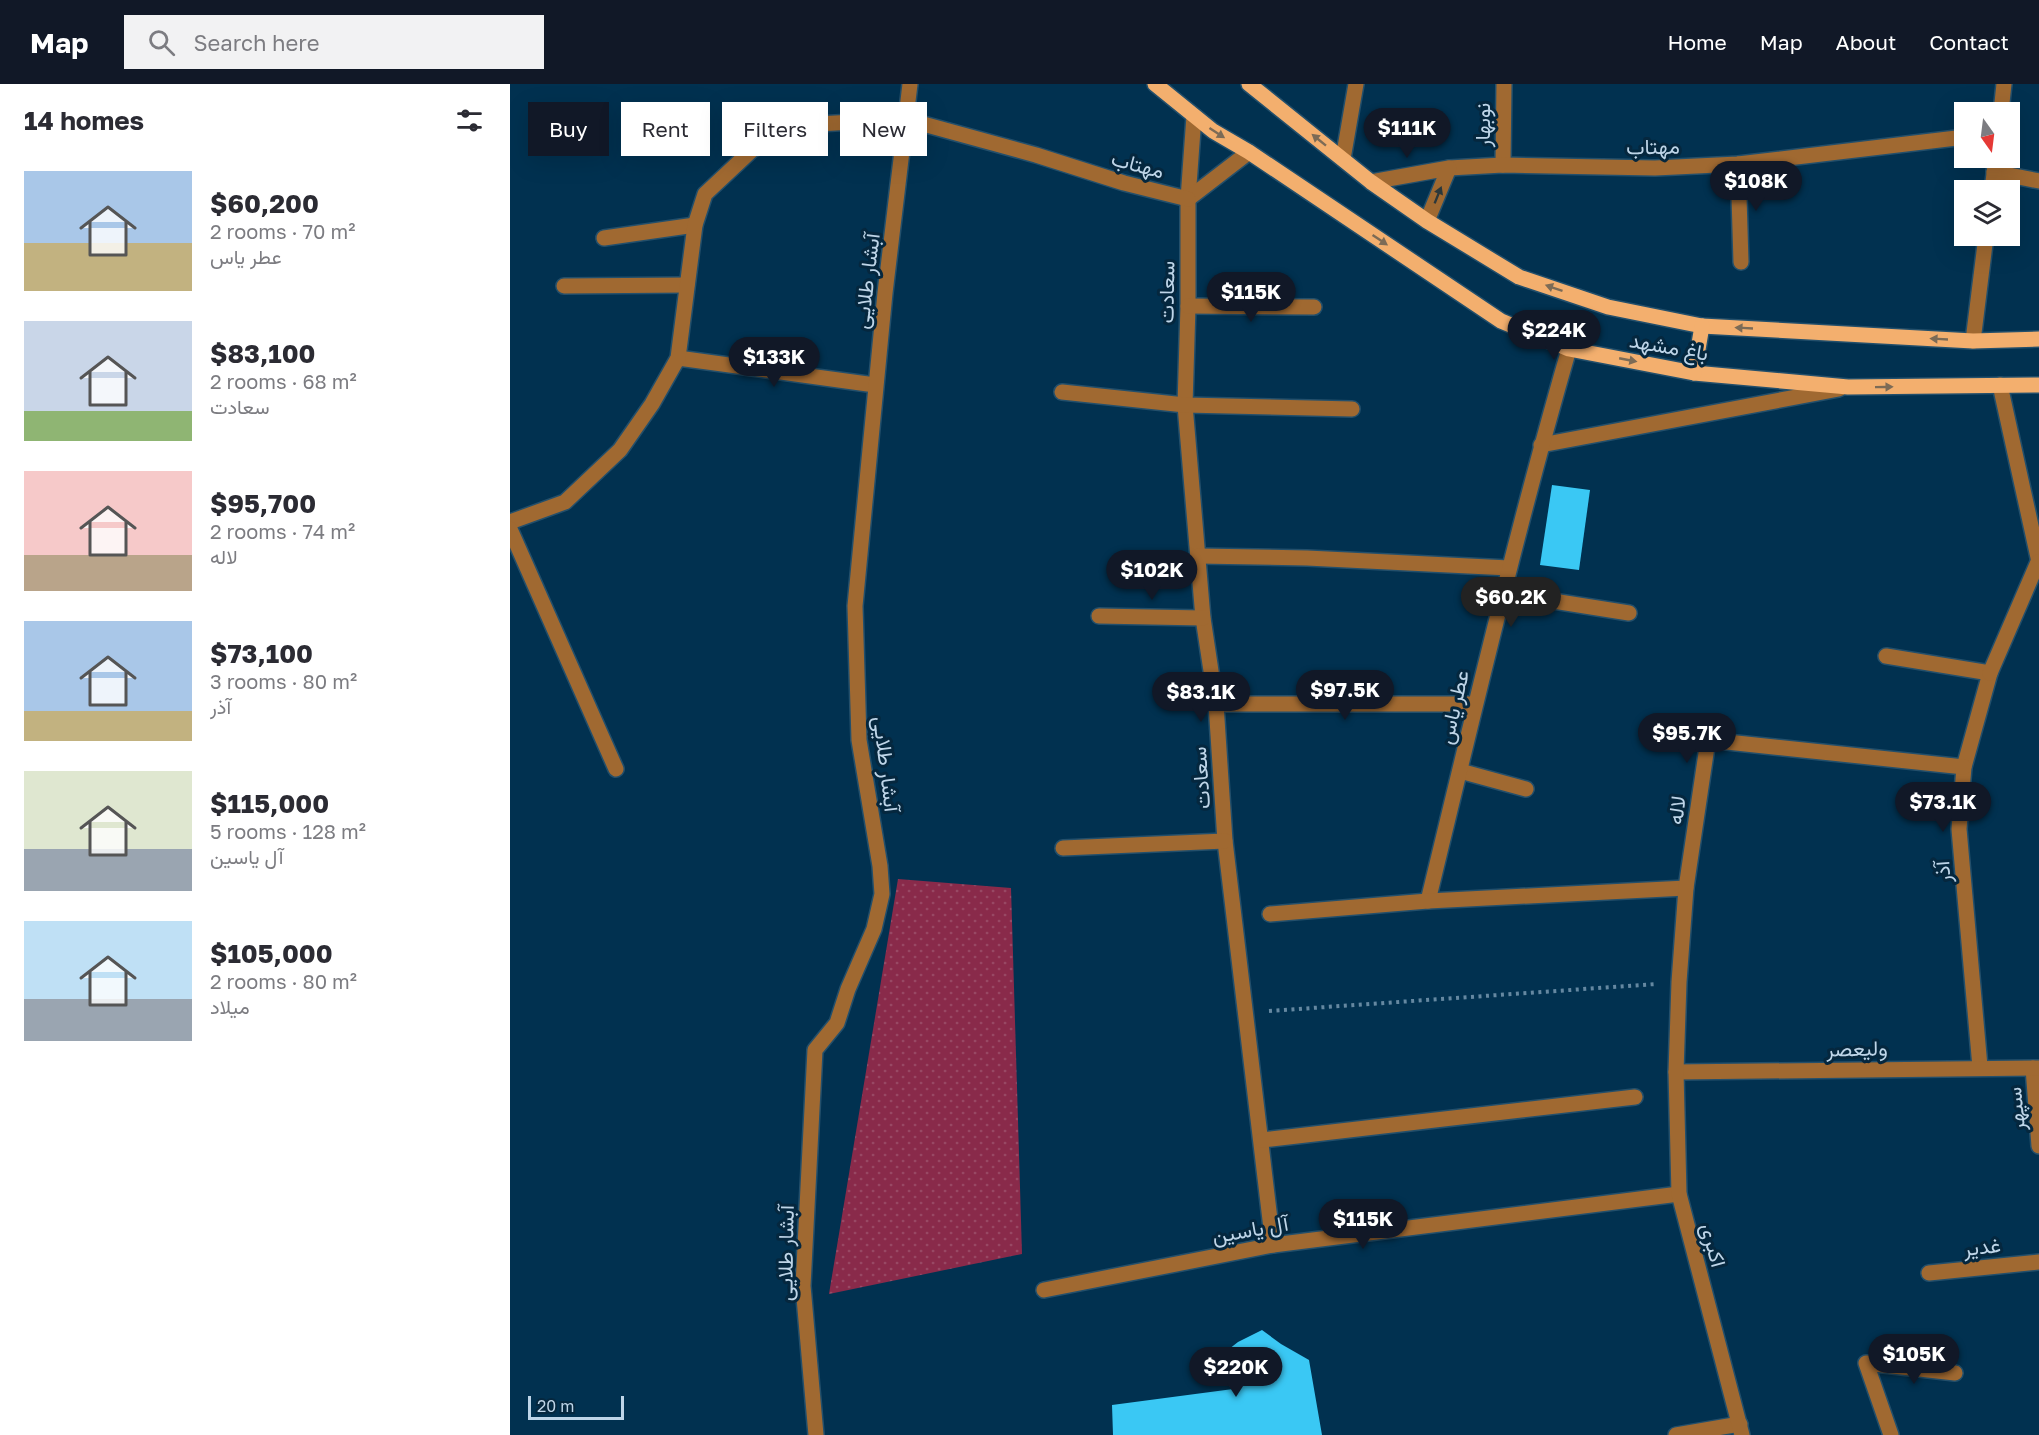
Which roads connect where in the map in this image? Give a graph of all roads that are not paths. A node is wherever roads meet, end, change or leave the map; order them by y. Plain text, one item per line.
1 (910, 84) edge
2 (1155, 84) edge
3 (1249, 84) edge
4 (1356, 84) edge
5 (1504, 84) edge
6 (2004, 84) edge
7 (907, 102) edge
8 (2002, 102) edge
9 (1194, 116) junction
10 (840, 123) edge
11 (927, 125) edge
12 (1954, 137) edge
13 (1249, 153) junction
14 (901, 156) edge
15 (1343, 159) junction
16 (1738, 164) junction
17 (1503, 165) junction
18 (1449, 168) junction
19 (2005, 168) edge
20 (2039, 181) edge
21 (1371, 182) junction
22 (1188, 199) junction
23 (1427, 221) junction
24 (695, 225) junction
25 (604, 238) dead end
26 (1985, 246) edge
27 (1741, 262) dead end
28 (687, 285) junction
29 (564, 286) dead end
30 (1188, 306) junction
31 (1314, 307) dead end
32 (1702, 326) junction
33 (2039, 339) edge
34 (1973, 341) junction
35 (1569, 349) junction
36 (678, 358) junction
37 (1694, 373) junction
38 (876, 385) junction
39 (2000, 385) junction
40 (2039, 385) edge
41 (1848, 387) junction
42 (1062, 392) dead end
43 (1185, 405) junction
44 (1352, 409) dead end
45 (1541, 445) junction
46 (510, 522) edge
47 (510, 529) edge
48 (1199, 556) junction
49 (2038, 562) edge
50 (1509, 568) junction
51 (1503, 593) junction
52 (1629, 613) dead end
53 (1100, 616) dead end
54 (1203, 618) junction
55 (1886, 656) dead end
56 (1990, 673) junction
57 (1216, 704) junction
58 (1475, 704) junction
59 (1964, 766) junction
60 (616, 768) dead end
61 (1460, 771) junction
62 (1526, 789) dead end
63 (1225, 841) junction
64 (1063, 848) dead end
65 (1686, 888) junction
66 (1428, 901) junction
67 (1270, 914) dead end
68 (1980, 1067) junction
69 (2036, 1068) edge
70 (1676, 1072) junction
71 (1635, 1097) dead end
72 (1262, 1140) junction
73 (2039, 1146) edge
74 (1679, 1194) junction
75 (1273, 1245) junction
76 (2039, 1262) edge
77 (1929, 1273) dead end
78 (1044, 1290) dead end
79 (1955, 1373) dead end
80 (1741, 1430) edge
81 (816, 1435) edge
82 (1676, 1435) edge
83 (1891, 1435) edge

1 - 7 street, آبشار طلایی
2 - 9 main road, باغ مشهد
15 -> 3 main road, باغ مشهد
4 - 15 street
5 - 17 street, نوبهار
6 - 8 street
9 -> 13 main road, باغ مشهد
9 - 22 street, سعادت
10 - 24 street, مهتاب
11 - 22 street, مهتاب
12 - 16 street, مهتاب
13 - 22 street
13 -> 35 main road, باغ مشهد
14 - 38 street, آبشار طلایی
15 - 21 main road, باغ مشهد
16 - 17 street, مهتاب
16 - 27 street
17 - 18 street, مهتاب
18 - 21 street, مهتاب
23 -> 18 street
19 - 20 street
21 - 23 main road, باغ مشهد
22 - 30 street, سعادت
32 -> 23 main road, باغ مشهد
24 - 25 street
24 - 28 street, مهتاب
26 - 34 street
28 - 29 street
28 - 36 street, مهتاب
30 - 31 street
30 - 43 street, سعادت
34 -> 32 main road, باغ مشهد
32 - 37 main road
33 - 34 main road, باغ مشهد
35 -> 37 main road, باغ مشهد
35 - 45 street, عطر یاس
36 - 38 street
36 - 46 street
37 - 41 main road, باغ مشهد
38 - 81 street, آبشار طلایی
39 - 40 main road, باغ مشهد
41 -> 39 main road, باغ مشهد
39 - 49 street
41 - 45 street
42 - 43 street
43 - 44 street
43 - 48 street, سعادت
45 - 50 street, عطر یاس
47 - 60 street
48 - 50 street
48 - 54 street, سعادت
49 - 56 street, آذر
50 - 51 street, عطر یاس
51 - 52 street
51 - 58 street, عطر یاس
53 - 54 street
54 - 57 street, سعادت
55 - 56 street
56 - 59 street, آذر
57 - 58 street
57 - 63 street, سعادت
58 - 61 street, عطر یاس
59 - 65 street, لاله
59 - 68 street, آذر
61 - 62 street
61 - 66 street, عطر یاس
63 - 64 street
63 - 72 street, سعادت
65 - 66 street
65 - 70 street, لاله
66 - 67 street
68 - 69 street, ولیعصر
68 - 70 street, ولیعصر
69 - 73 street, سپهر
70 - 74 street, اکبری
71 - 72 street
72 - 75 street, سعادت
74 - 75 street, آل یاسین
74 - 80 street, اکبری
75 - 78 street, آل یاسین
76 - 77 street, غدیر
79 - 83 street
80 - 82 street

